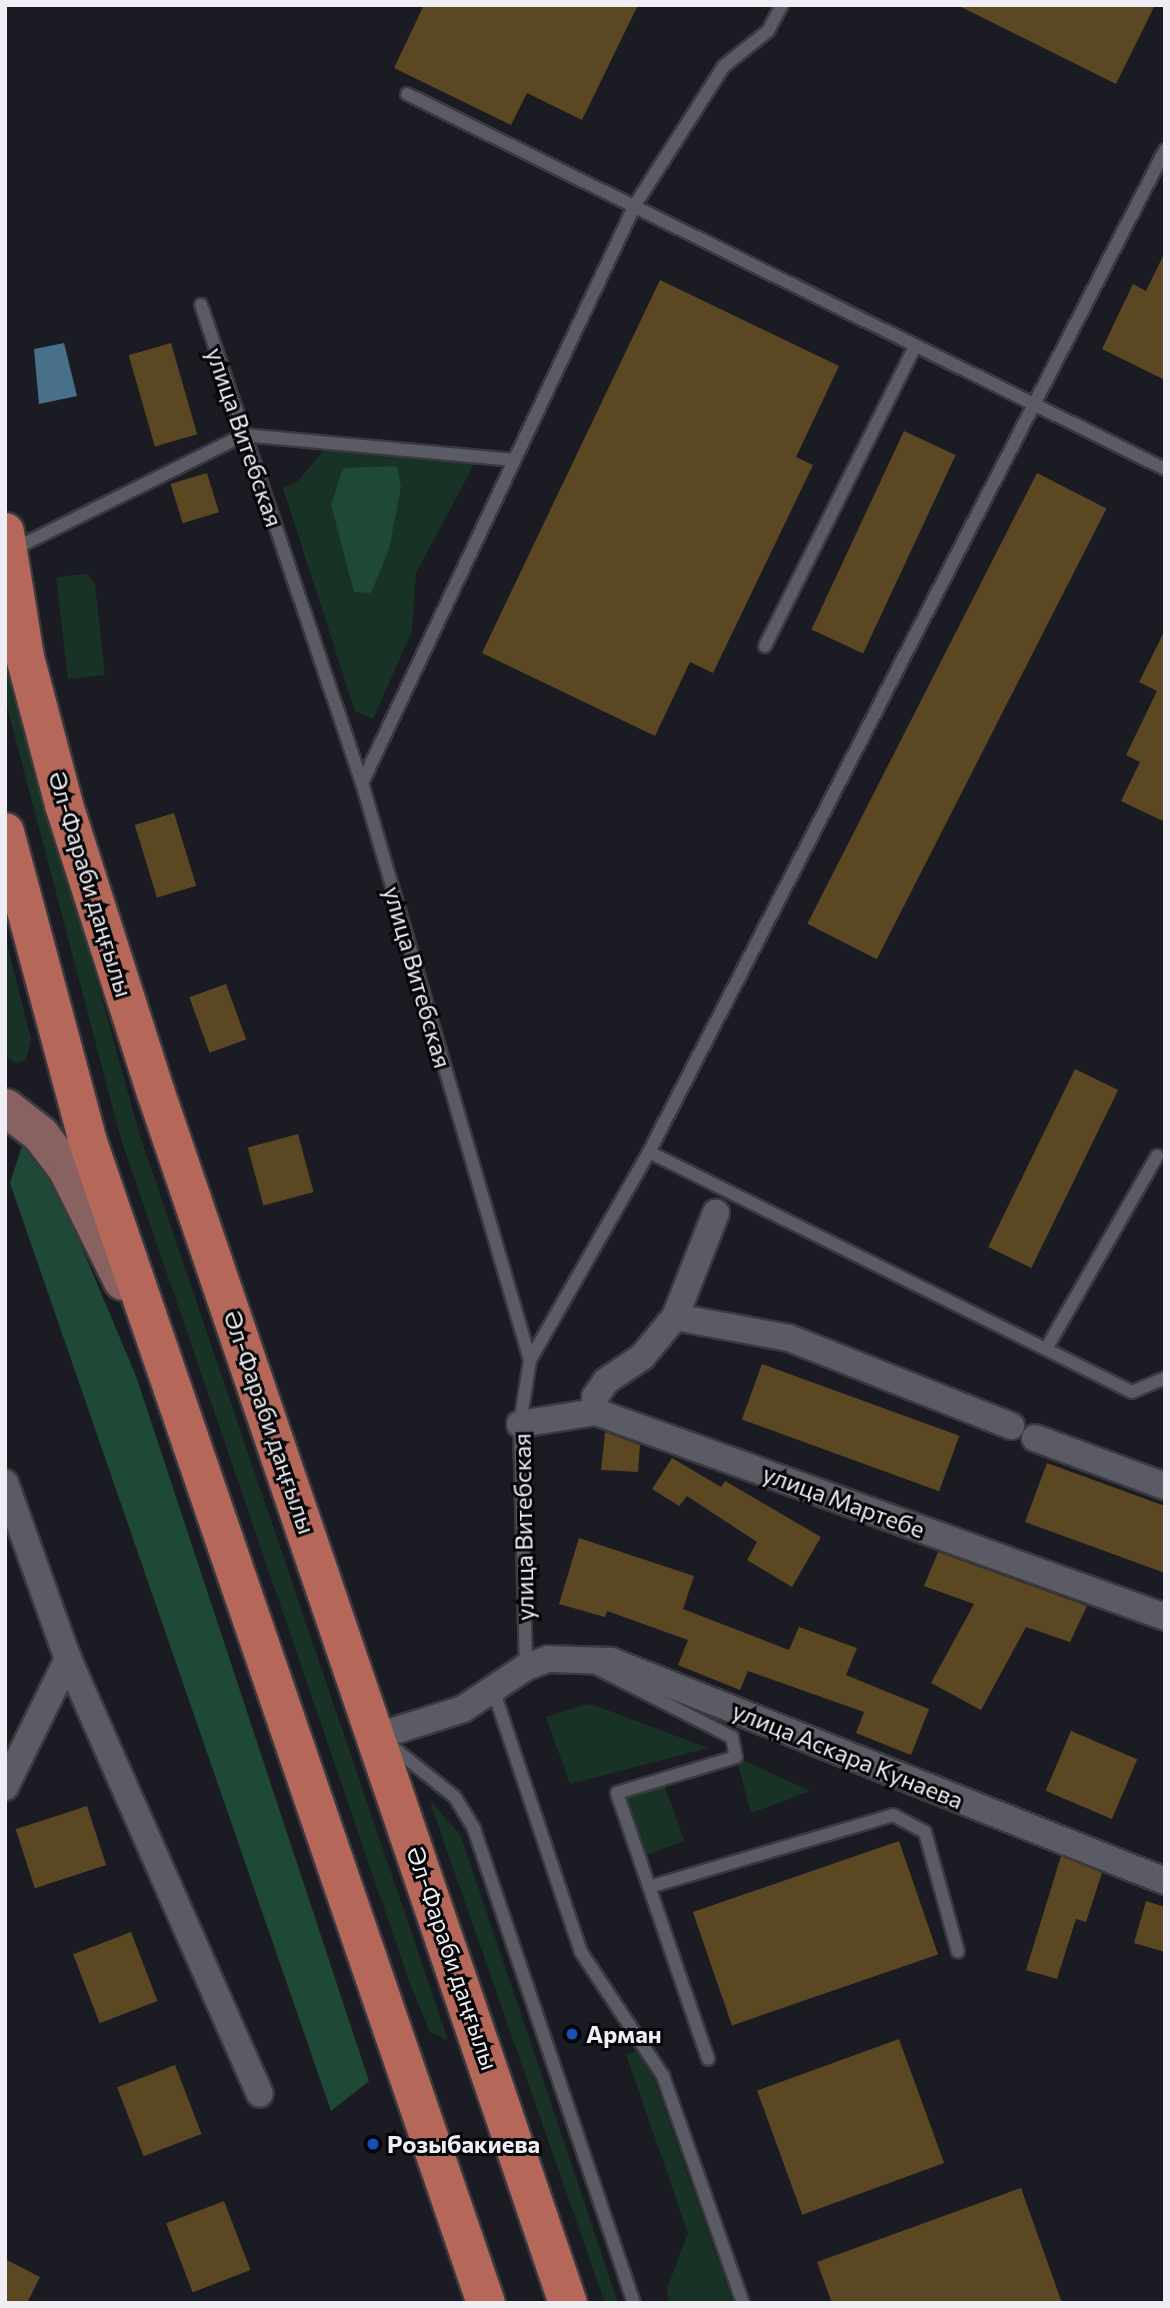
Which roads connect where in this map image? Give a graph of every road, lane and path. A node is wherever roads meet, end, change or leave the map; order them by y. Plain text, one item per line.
1 (782, 5) edge
2 (407, 94) dead end
3 (1165, 150) edge
4 (635, 205) junction
5 (201, 305) dead end
6 (915, 347) junction
7 (1034, 405) junction
8 (244, 435) junction
9 (513, 460) junction
10 (1165, 470) edge
11 (7, 542) edge
12 (765, 646) dead end
13 (362, 783) junction
14 (5, 832) edge
15 (5, 1107) edge
16 (649, 1152) junction
17 (1157, 1156) dead end
18 (716, 1213) dead end
19 (675, 1317) junction
20 (1046, 1349) junction
21 (530, 1360) junction
22 (170, 1377) junction
23 (1165, 1378) edge
24 (596, 1412) junction
25 (520, 1424) junction
26 (1010, 1426) dead end
27 (1035, 1438) dead end
28 (5, 1483) edge
29 (1165, 1486) edge
30 (1165, 1617) edge
31 (68, 1658) junction
32 (579, 1660) junction
33 (526, 1667) junction
34 (494, 1689) junction
35 (378, 1736) junction
36 (5, 1787) edge
37 (1165, 1881) edge
38 (649, 1887) junction
39 (958, 1952) dead end
40 (708, 2059) dead end
41 (260, 2094) dead end
42 (486, 2302) edge
43 (568, 2303) edge
44 (634, 2303) edge
45 (743, 2303) edge

1 - 4 lane
2 - 4 lane
3 - 7 lane
4 - 6 lane
4 - 9 lane
5 - 8 lane, улица Витебская
6 - 7 lane
6 - 12 lane
7 - 10 lane
7 - 16 lane
8 - 9 lane
8 - 11 lane
8 - 13 lane, улица Витебская
9 - 13 lane
11 - 35 main road, Әл-Фараби даңғылы
13 - 21 lane, улица Витебская
14 - 22 main road
15 - 22 street
16 - 20 lane
16 - 21 lane
17 - 20 lane
18 - 19 street
19 - 24 street
19 - 26 street
20 - 23 lane
21 - 25 lane, улица Витебская
22 - 42 main road
24 - 25 street, улица Мартебе
24 - 30 street, улица Мартебе
25 - 33 lane, улица Витебская
27 - 29 street
28 - 31 street
31 - 36 street
31 - 41 street
32 - 33 street, улица Аскара Кунаева
32 - 37 street, улица Аскара Кунаева
32 - 38 lane
33 - 34 street
34 - 35 street
34 - 45 lane
35 - 43 main road, Әл-Фараби даңғылы
35 - 44 lane
38 - 39 lane
38 - 40 lane

